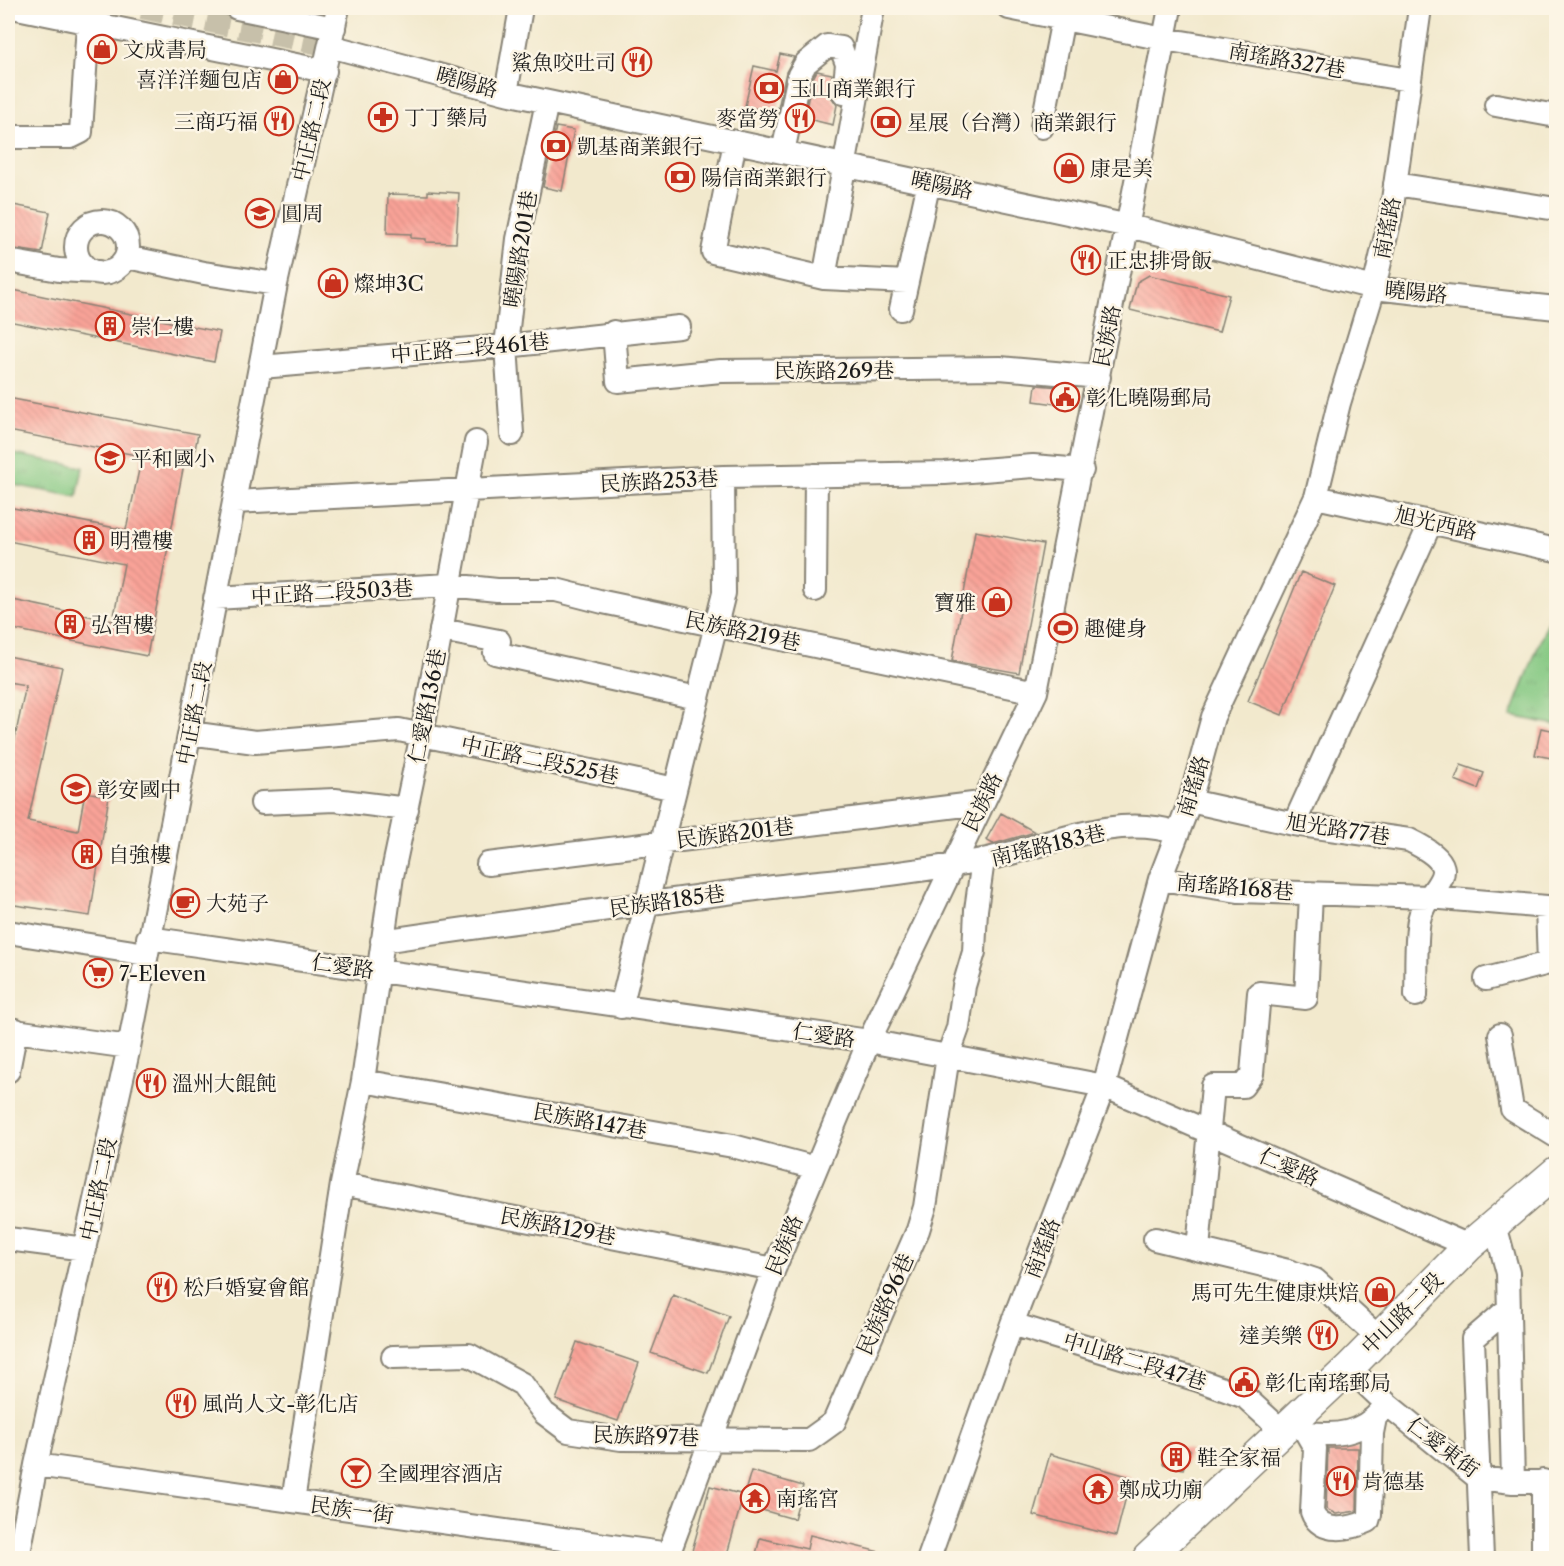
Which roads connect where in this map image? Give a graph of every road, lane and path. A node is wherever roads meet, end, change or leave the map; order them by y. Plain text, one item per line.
1 (17, 8) edge
2 (237, 8) edge
3 (521, 8) edge
4 (873, 8) edge
5 (1009, 8) edge
6 (1170, 8) edge
7 (1420, 8) edge
8 (1064, 13) edge
9 (88, 24) junction
10 (334, 27) edge
11 (1164, 39) junction
12 (324, 71) junction
13 (1409, 80) junction
14 (506, 93) junction
15 (548, 102) junction
16 (1496, 105) dead end
17 (1557, 116) edge
18 (1042, 127) dead end
19 (8, 137) edge
20 (735, 142) junction
21 (783, 152) junction
22 (837, 163) junction
23 (928, 182) junction
24 (1395, 184) junction
25 (1557, 209) edge
26 (1128, 226) junction
27 (127, 257) junction
28 (8, 261) edge
29 (98, 272) junction
30 (824, 278) junction
31 (907, 282) junction
32 (276, 284) junction
33 (1374, 288) junction
34 (1557, 308) edge
35 (901, 309) dead end
36 (679, 327) dead end
37 (614, 332) junction
38 (506, 346) junction
39 (261, 367) junction
40 (1099, 377) junction
41 (512, 434) dead end
42 (477, 442) dead end
43 (1082, 470) junction
44 (816, 475) junction
45 (723, 477) junction
46 (465, 492) junction
47 (1316, 497) junction
48 (235, 502) junction
49 (1431, 522) junction
50 (1557, 550) edge
51 (449, 585) junction
52 (815, 590) dead end
53 (215, 598) junction
54 (715, 626) junction
55 (441, 630) junction
56 (1036, 692) junction
57 (697, 698) junction
58 (190, 733) junction
59 (422, 734) junction
60 (675, 789) junction
61 (1190, 801) junction
62 (262, 803) dead end
63 (981, 803) junction
64 (407, 809) junction
65 (1294, 824) junction
66 (1178, 833) junction
67 (662, 842) junction
68 (983, 860) junction
69 (488, 864) dead end
70 (953, 864) junction
71 (1160, 879) junction
72 (1311, 894) junction
73 (1429, 897) junction
74 (646, 903) junction
75 (8, 932) edge
76 (382, 941) junction
77 (147, 946) junction
78 (1553, 963) edge
79 (379, 971) junction
80 (1486, 979) dead end
81 (1416, 995) dead end
82 (621, 1007) junction
83 (12, 1030) edge
84 (1500, 1035) dead end
85 (869, 1041) junction
86 (129, 1047) junction
87 (948, 1056) junction
88 (8, 1071) edge
89 (363, 1081) junction
90 (1104, 1086) junction
91 (1211, 1132) junction
92 (1557, 1136) edge
93 (816, 1168) junction
94 (1557, 1172) edge
95 (342, 1184) junction
96 (1495, 1225) junction
97 (8, 1239) edge
98 (1155, 1239) dead end
99 (1469, 1246) junction
100 (85, 1249) junction
101 (1198, 1249) junction
102 (774, 1269) junction
103 (1509, 1308) junction
104 (1012, 1324) junction
105 (1377, 1337) junction
106 (393, 1357) dead end
107 (1349, 1368) junction
108 (1381, 1411) junction
109 (1295, 1426) junction
110 (710, 1438) junction
111 (36, 1465) junction
112 (1478, 1478) junction
113 (1550, 1481) edge
114 (1513, 1482) junction
115 (293, 1501) junction
116 (668, 1556) edge
117 (15, 1557) edge
118 (929, 1558) edge
119 (1148, 1558) edge
120 (1482, 1558) edge
121 (1543, 1558) edge

1 - 9 street
2 - 10 street, 曉陽路
3 - 14 street
4 - 22 street
5 - 8 street, 南瑤路327巷
6 - 11 street, 民族路
7 - 13 street, 南瑤路
8 - 11 street, 南瑤路327巷
8 - 18 street
9 - 12 street
9 - 19 street
10 - 12 street, 中正路二段
10 - 14 street, 曉陽路
11 - 13 street, 南瑤路327巷
11 - 26 street, 民族路
12 - 32 street, 中正路二段
13 - 24 street, 南瑤路
14 - 15 street, 曉陽路
15 - 20 street, 曉陽路
15 - 38 street, 曉陽路201巷
16 - 17 street
20 - 21 street, 曉陽路
20 - 30 street
21 - 22 street, 曉陽路
21 - 22 street
22 - 23 street, 曉陽路
22 - 30 street
23 - 26 street, 曉陽路
23 - 31 street
24 - 25 street
24 - 33 street, 南瑤路
26 - 33 street, 曉陽路
26 - 40 street, 民族路
27 - 29 street
27 - 29 street
27 - 32 street
28 - 29 street
30 - 31 street
31 - 35 street
32 - 39 street, 中正路二段
33 - 34 street, 曉陽路
33 - 47 street, 南瑤路
36 - 37 street, 中正路二段461巷
37 - 38 street, 中正路二段461巷
37 - 40 street, 民族路269巷
38 - 39 street, 中正路二段461巷
38 - 41 street, 曉陽路201巷
39 - 48 street, 中正路二段
40 - 43 street, 民族路
42 - 46 street, 仁愛路136巷
43 - 44 street, 民族路253巷
43 - 56 street, 民族路
44 - 45 street, 民族路253巷
44 - 52 street
45 - 46 street, 民族路253巷
45 - 54 street
46 - 48 street, 民族路253巷
46 - 51 street, 仁愛路136巷
47 - 49 street, 旭光西路
47 - 61 street, 南瑤路
48 - 53 street, 中正路二段
49 - 50 street, 旭光西路
49 - 65 street
51 - 53 street, 中正路二段503巷
51 - 54 street, 民族路219巷
51 - 55 street, 仁愛路136巷
53 - 58 street, 中正路二段
54 - 56 street, 民族路219巷
54 - 57 street
55 - 57 street
55 - 59 street, 仁愛路136巷
56 - 63 street, 民族路
57 - 60 street
58 - 59 street, 中正路二段525巷
58 - 77 street, 中正路二段
59 - 60 street, 中正路二段525巷
59 - 64 street, 仁愛路136巷
60 - 67 street
61 - 65 street, 旭光路77巷
61 - 66 street, 南瑤路
62 - 64 street
63 - 67 street, 民族路201巷
63 - 70 street, 民族路
64 - 76 street, 仁愛路136巷
65 - 73 street, 旭光路77巷
66 - 68 street, 南瑤路183巷
66 - 71 street, 南瑤路
67 - 69 street, 民族路201巷
67 - 74 street
68 - 70 street, 南瑤路183巷
68 - 87 street, 民族路96巷
70 - 74 street, 民族路185巷
70 - 85 street, 民族路
71 - 72 street, 南瑤路168巷
71 - 90 street, 南瑤路
72 - 73 street, 南瑤路168巷
72 - 91 street, 南瑤路168巷
73 - 78 street, 南瑤路168巷
73 - 81 street
74 - 76 street, 民族路185巷
74 - 82 street
75 - 77 street, 仁愛路
76 - 79 street, 仁愛路136巷
77 - 79 street, 仁愛路
77 - 86 street, 中正路二段
78 - 80 street
79 - 82 street, 仁愛路
79 - 89 street, 仁愛路136巷
82 - 85 street, 仁愛路
83 - 86 street
83 - 88 street
84 - 92 street
85 - 87 street, 仁愛路
85 - 93 street, 民族路
86 - 100 street, 中正路二段
87 - 90 street, 仁愛路
87 - 110 street, 民族路96巷
89 - 93 street, 民族路147巷
89 - 95 street, 仁愛路136巷
90 - 91 street, 仁愛路
90 - 104 street, 南瑤路
91 - 99 street, 仁愛路
91 - 101 street
93 - 102 street, 民族路
94 - 96 main road, 中山路二段
95 - 102 street, 民族路129巷
95 - 115 street, 仁愛路136巷
96 - 99 main road, 中山路二段
96 - 103 street
97 - 100 street
98 - 101 street
99 - 105 main road, 中山路二段
100 - 111 street, 中正路二段
101 - 105 street
102 - 110 street, 民族路
103 - 112 street
103 - 114 street
104 - 109 street, 中山路二段47巷
104 - 118 street, 南瑤路
105 - 107 main road, 中山路二段
106 - 110 street, 民族路97巷
107 - 108 street, 仁愛東街
107 - 109 main road, 中山路二段
108 - 109 street
108 - 109 street
108 - 112 street, 仁愛東街
109 - 119 main road, 中山路二段
110 - 116 street, 民族路
111 - 115 street, 民族一街
111 - 117 street, 中正路二段
112 - 114 street, 仁愛東街
112 - 120 street
113 - 114 street, 仁愛東街
113 - 121 street
115 - 116 street, 民族一街

